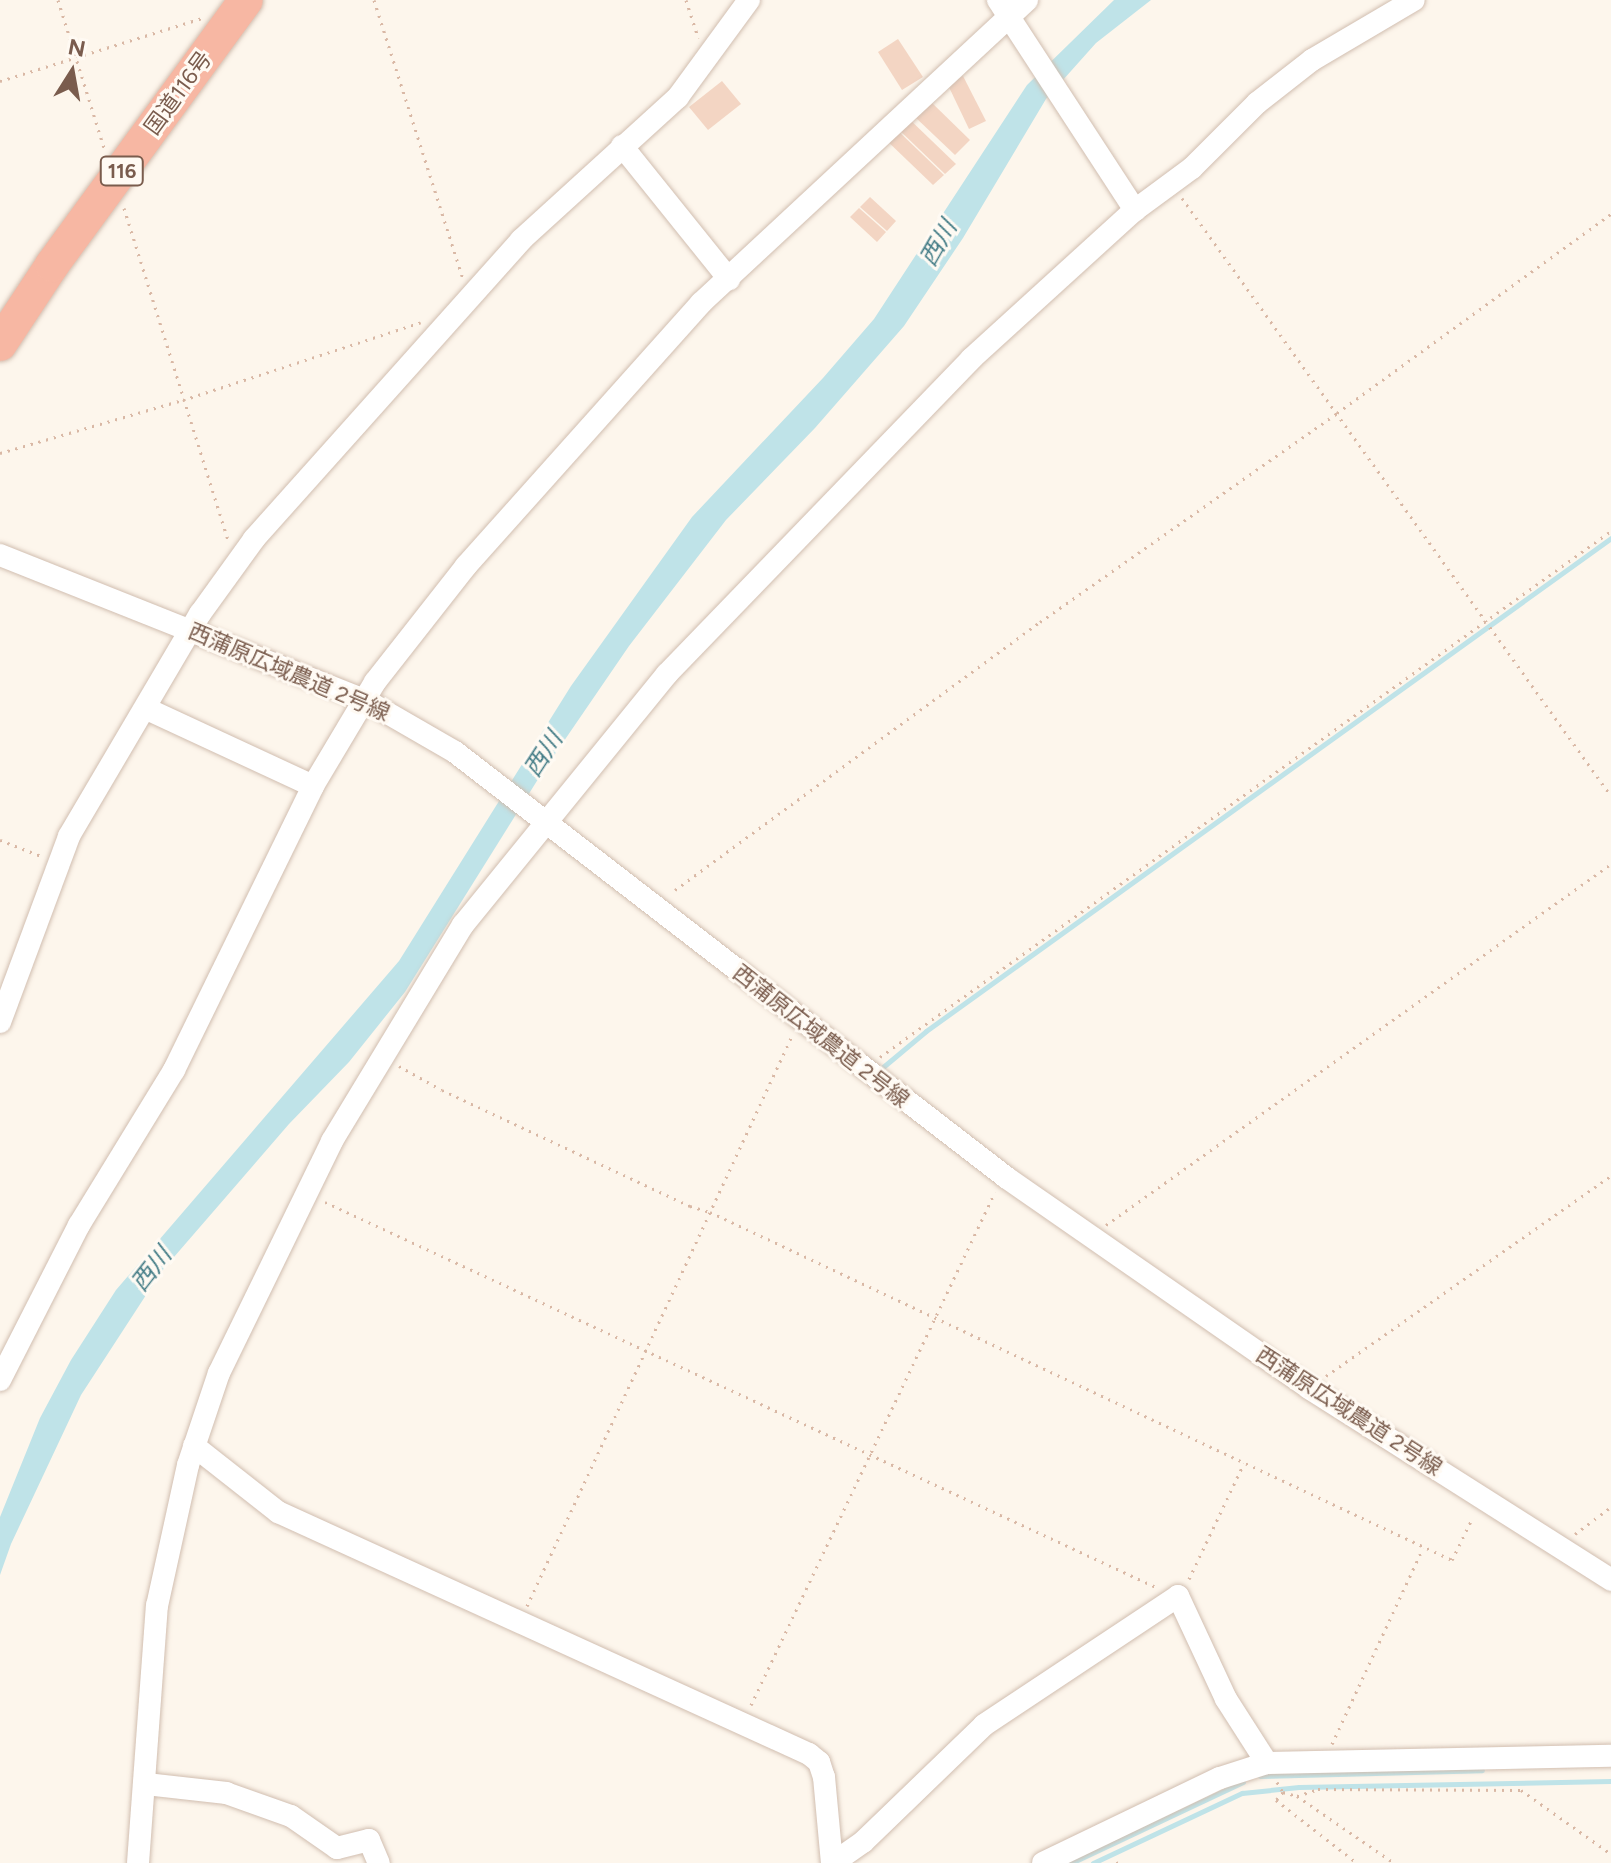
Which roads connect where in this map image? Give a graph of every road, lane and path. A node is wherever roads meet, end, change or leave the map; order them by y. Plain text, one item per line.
1 (58, 0) edge
2 (374, 0) edge
3 (686, 0) edge
4 (749, 0) edge
5 (1027, 0) edge
6 (1414, 0) edge
7 (248, 1) edge
8 (1003, 7) edge
9 (710, 55) junction
10 (76, 57) junction
11 (0, 81) edge
12 (622, 146) junction
13 (114, 181) junction
14 (1171, 182) junction
15 (1135, 210) junction
16 (1611, 214) edge
17 (729, 279) junction
18 (472, 296) junction
19 (448, 320) junction
20 (0, 344) edge
21 (183, 400) junction
22 (1337, 413) junction
23 (0, 453) edge
24 (1611, 531) edge
25 (0, 555) edge
26 (239, 561) junction
27 (1485, 622) junction
28 (192, 631) junction
29 (365, 700) junction
30 (147, 709) junction
31 (313, 786) junction
32 (1611, 796) edge
33 (540, 818) junction
34 (0, 840) edge
35 (59, 864) junction
36 (1611, 864) edge
37 (675, 890) dead end
38 (802, 1019) junction
39 (0, 1022) edge
40 (381, 1056) junction
41 (863, 1070) junction
42 (1611, 1176) edge
43 (1007, 1178) junction
44 (307, 1193) junction
45 (710, 1212) junction
46 (1090, 1236) junction
47 (933, 1318) junction
48 (646, 1350) junction
49 (0, 1380) edge
50 (1309, 1388) junction
51 (194, 1446) junction
52 (869, 1455) junction
53 (1244, 1463) junction
54 (1611, 1507) edge
55 (1472, 1519) dead end
56 (1559, 1545) junction
57 (1424, 1546) junction
58 (1611, 1580) edge
59 (1178, 1596) junction
60 (520, 1620) junction
61 (742, 1723) junction
62 (1611, 1756) edge
63 (1324, 1762) junction
64 (1267, 1763) junction
65 (146, 1784) junction
66 (1283, 1792) junction
67 (1297, 1796) junction
68 (1611, 1854) edge
69 (138, 1861) edge
70 (379, 1863) edge
71 (833, 1863) edge
72 (1043, 1863) edge
73 (1357, 1863) edge
74 (1394, 1863) edge

1 - 10 path
2 - 18 path
3 - 9 path
4 - 9 street
5 - 8 street
6 - 14 street
7 - 10 path
7 - 13 highway, 国道116号 / 116
8 - 15 street
8 - 17 street
9 - 12 street
10 - 11 path
10 - 13 path
12 - 17 street
12 - 18 street
13 - 20 highway, 国道116号 / 116
13 - 21 path
14 - 15 street
14 - 22 path
15 - 33 street
16 - 22 path
17 - 29 street
18 - 19 street
19 - 21 path
19 - 26 street
21 - 23 path
21 - 26 path
22 - 27 path
22 - 37 path
24 - 27 path
25 - 28 street, 西蒲原広域農道 2号線
26 - 28 street
27 - 32 path
27 - 41 path
28 - 29 street, 西蒲原広域農道 2号線
28 - 30 street
29 - 31 street
29 - 33 street, 西蒲原広域農道 2号線
30 - 31 street
30 - 35 street
31 - 49 street
33 - 38 street, 西蒲原広域農道 2号線
33 - 40 street
34 - 35 path
35 - 39 street
36 - 46 path
38 - 41 street, 西蒲原広域農道 2号線
38 - 45 path
40 - 44 street
40 - 45 path
41 - 43 street, 西蒲原広域農道 2号線
42 - 50 path
43 - 46 street, 西蒲原広域農道 2号線
43 - 47 path
44 - 48 path
44 - 51 street
45 - 47 path
45 - 48 path
46 - 50 street, 西蒲原広域農道 2号線
47 - 52 path
47 - 53 path
48 - 52 path
48 - 60 path
50 - 56 street, 西蒲原広域農道 2号線
51 - 60 street
51 - 65 street
52 - 59 path
52 - 61 path
53 - 57 path
53 - 59 path
54 - 56 path
55 - 57 path
56 - 58 street, 西蒲原広域農道 2号線
57 - 63 path
59 - 64 street
59 - 71 street
60 - 61 street
61 - 71 street
62 - 63 street
63 - 64 street
64 - 66 path
64 - 72 street
65 - 69 street
65 - 70 street
66 - 67 path
66 - 73 path
67 - 68 path
67 - 74 path

